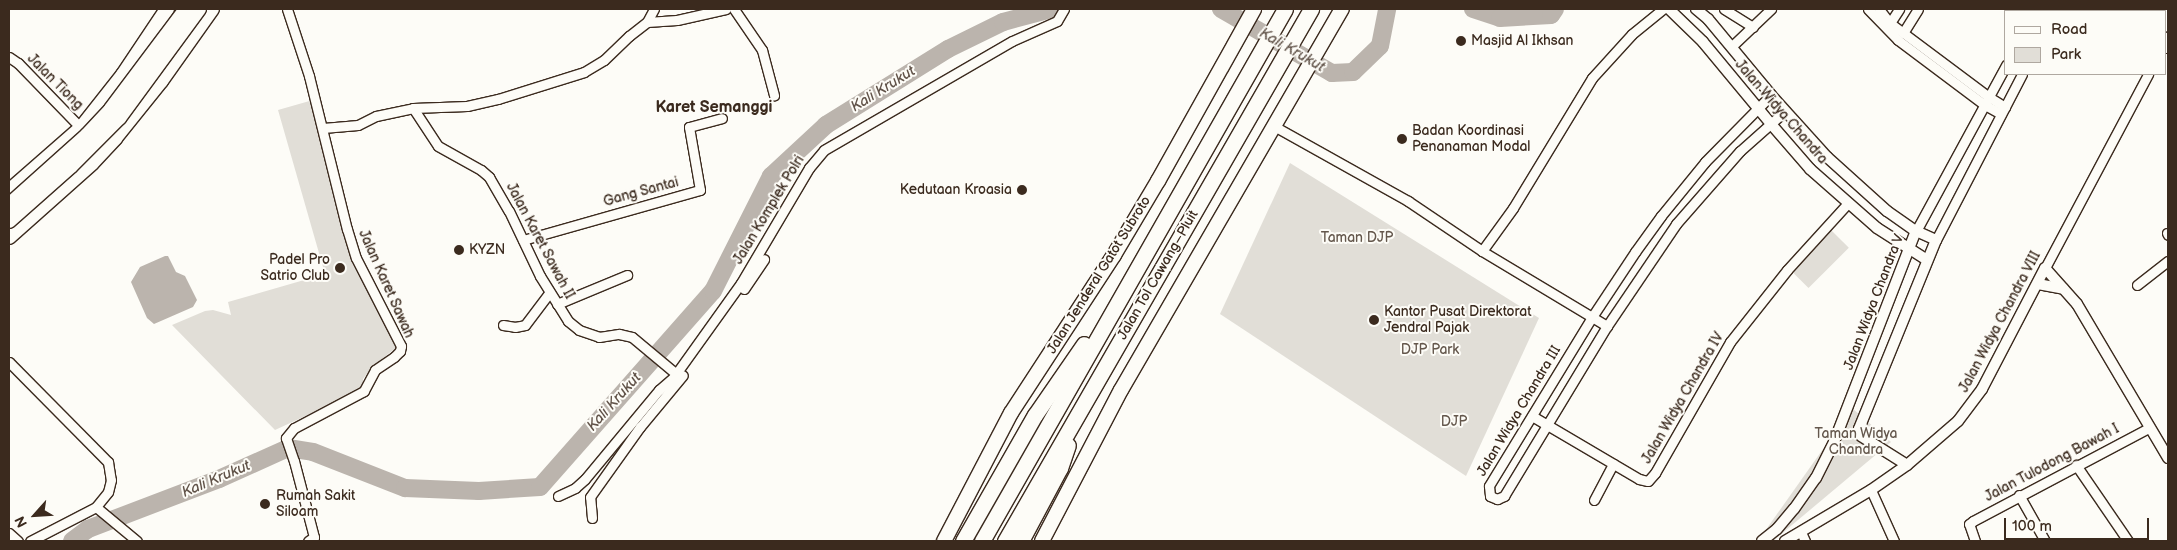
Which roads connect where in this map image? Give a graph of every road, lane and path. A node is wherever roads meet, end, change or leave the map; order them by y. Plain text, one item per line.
1 (168, 9) edge
2 (186, 9) edge
3 (200, 9) edge
4 (212, 9) edge
5 (287, 9) edge
6 (654, 9) edge
7 (726, 9) edge
8 (734, 9) edge
9 (1064, 9) edge
10 (1311, 9) edge
11 (1342, 9) edge
12 (1663, 9) edge
13 (1669, 9) edge
14 (1696, 9) edge
15 (1724, 9) edge
16 (1771, 9) edge
17 (1868, 9) edge
18 (1879, 9) edge
19 (1899, 9) edge
20 (1918, 9) edge
21 (1253, 11) edge
22 (1284, 12) edge
23 (648, 22) junction
24 (1890, 23) junction
25 (1753, 26) junction
26 (1903, 33) junction
27 (1732, 46) junction
28 (9, 57) edge
29 (2004, 69) edge
30 (2021, 75) edge
31 (2147, 75) edge
32 (774, 95) dead end
33 (1771, 96) junction
34 (1987, 101) junction
35 (413, 108) junction
36 (1758, 108) junction
37 (2003, 110) junction
38 (1785, 111) junction
39 (722, 118) dead end
40 (1771, 124) junction
41 (1274, 126) junction
42 (81, 128) junction
43 (323, 128) junction
44 (106, 147) junction
45 (51, 155) junction
46 (68, 184) junction
47 (9, 191) edge
48 (1847, 204) junction
49 (9, 205) edge
50 (9, 221) edge
51 (1916, 231) junction
52 (9, 238) edge
53 (523, 240) junction
54 (1936, 240) junction
55 (1908, 249) junction
56 (1482, 251) junction
57 (764, 259) dead end
58 (1927, 260) junction
59 (2168, 261) edge
60 (2045, 268) junction
61 (1136, 270) junction
62 (627, 275) dead end
63 (2038, 284) junction
64 (2137, 285) dead end
65 (2064, 289) junction
66 (550, 292) junction
67 (557, 304) junction
68 (1592, 316) junction
69 (503, 325) dead end
70 (1607, 326) junction
71 (9, 362) edge
72 (676, 374) junction
73 (1080, 410) junction
74 (1532, 416) junction
75 (1547, 425) junction
76 (2149, 428) junction
77 (2164, 445) edge
78 (2168, 458) edge
79 (1614, 464) junction
80 (2076, 465) junction
81 (1903, 468) junction
82 (1871, 490) junction
83 (2019, 495) junction
84 (558, 496) dead end
85 (1594, 500) dead end
86 (96, 507) junction
87 (592, 518) dead end
88 (9, 533) edge
89 (1803, 537) edge
90 (18, 541) edge
91 (30, 541) edge
92 (137, 541) edge
93 (308, 541) edge
94 (944, 541) edge
95 (963, 541) edge
96 (982, 541) edge
97 (1005, 541) edge
98 (1021, 541) edge
99 (1042, 541) edge
100 (1762, 541) edge
101 (1785, 541) edge
102 (1894, 541) edge
103 (1975, 541) edge
104 (2045, 541) edge
105 (2128, 541) edge

1 - 42 main road
2 - 49 main road, bridge
3 - 50 main road, bridge
4 - 44 main road
5 - 43 street, Jalan Karet Sawah
6 - 23 street
7 - 23 street
8 - 32 street
9 - 72 street, Jalan Komplek Polri
10 - 73 highway, Jalan Tol Cawang–Pluit
11 - 41 main road
12 - 56 street
13 - 36 street, Jalan Widya Chandra
14 - 27 street, Jalan Widya Chandra
15 - 25 street
16 - 25 street
17 - 34 street
18 - 24 street
19 - 24 street
20 - 26 street
21 - 94 main road, Jalan Jenderal Gatot Subroto
22 - 61 highway, Jalan Tol Cawang–Pluit
23 - 35 street
24 - 26 street
25 - 27 street
26 - 34 street
27 - 33 street, Jalan Widya Chandra
28 - 42 street, Jalan Tiong
29 - 34 street, Jalan Widya Chandra V
30 - 37 street
31 - 60 street, Jalan Widya Chandra VIII
33 - 36 street, Jalan Widya Chandra III
33 - 38 street, Jalan Widya Chandra
34 - 37 street
34 - 51 street, Jalan Widya Chandra V
35 - 43 street
35 - 53 street, Jalan Karet Sawah II
36 - 40 street, Jalan Widya Chandra
36 - 68 street, Jalan Widya Chandra III
37 - 54 street
38 - 40 street, Jalan Widya Chandra III
38 - 51 street, Jalan Widya Chandra
39 - 53 street, Gang Santai
40 - 48 street, Jalan Widya Chandra
40 - 70 street, Jalan Widya Chandra III
41 - 56 street
41 - 99 main road
42 - 44 main road
42 - 45 main road
43 - 93 street, Jalan Karet Sawah
44 - 46 main road
45 - 46 main road
45 - 47 main road
46 - 52 main road
48 - 55 street, Jalan Widya Chandra
48 - 79 street, Jalan Widya Chandra IV
51 - 54 street, Jalan Widya Chandra
51 - 55 street, Jalan Widya Chandra V
53 - 66 street, Jalan Karet Sawah II
54 - 58 street
55 - 58 street, Jalan Widya Chandra
55 - 100 street, Jalan Widya Chandra V
56 - 68 street
57 - 72 street
58 - 81 street
59 - 64 street
60 - 63 street, Jalan Widya Chandra VIII
60 - 65 street
61 - 95 highway
61 - 96 highway, Jalan Tol Cawang–Pluit
62 - 67 street
63 - 65 street
63 - 81 street, Jalan Widya Chandra VIII
65 - 76 street
66 - 67 street, Jalan Karet Sawah II
66 - 69 street
67 - 72 street, Jalan Karet Sawah II
68 - 70 street
68 - 74 street, Jalan Widya Chandra III
70 - 75 street, Jalan Widya Chandra III
71 - 86 street
72 - 84 street, Jalan Komplek Polri
72 - 87 street
73 - 97 highway, Jalan Tol Cawang–Pluit
73 - 98 highway
74 - 75 street, Jalan Widya Chandra IV
74 - 75 street, Jalan Widya Chandra III
75 - 79 street, Jalan Widya Chandra IV
76 - 77 street
76 - 80 street, Jalan Tulodong Bawah I
77 - 78 street
79 - 85 street
80 - 83 street, Jalan Tulodong Bawah I
80 - 105 street
81 - 82 street, Jalan Widya Chandra VIII
82 - 89 street, Jalan Widya Chandra VIII
82 - 102 street
83 - 103 street, Jalan Tulodong Bawah I
83 - 104 street
86 - 91 street
86 - 92 street
88 - 90 street
89 - 101 street, Jalan Widya Chandra VIII

